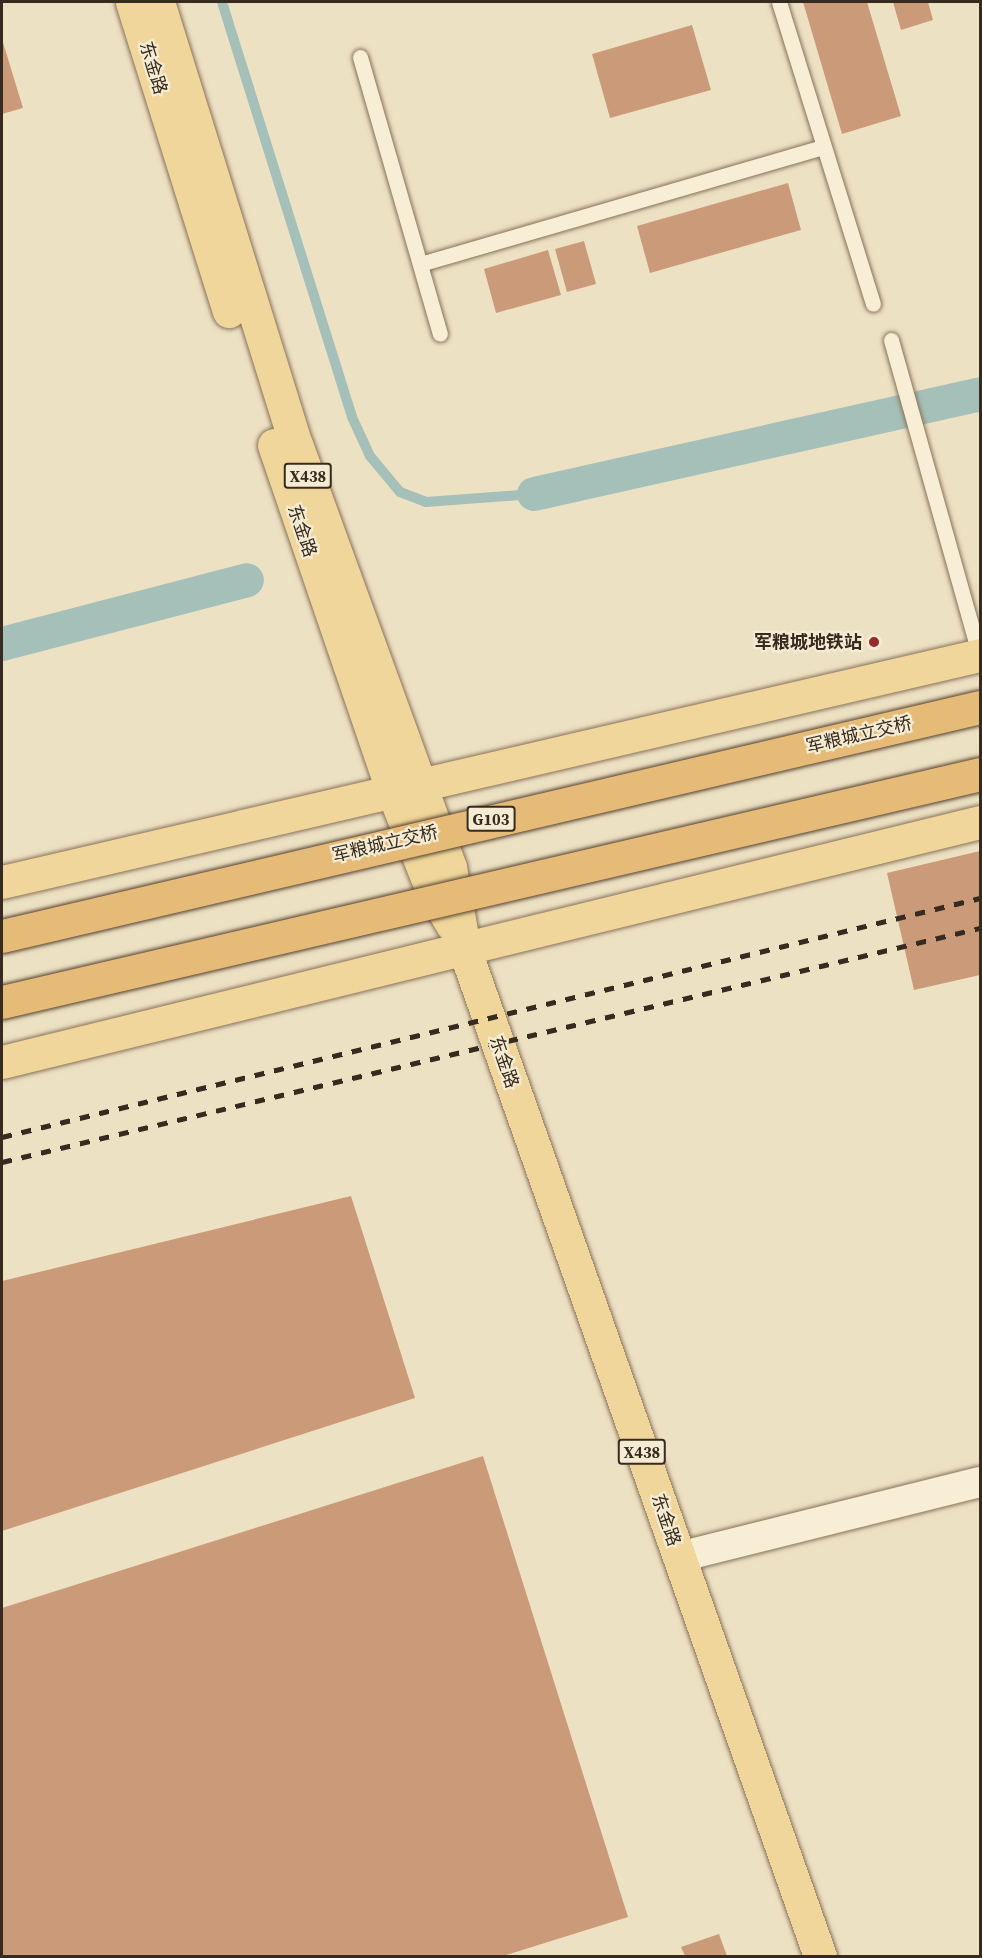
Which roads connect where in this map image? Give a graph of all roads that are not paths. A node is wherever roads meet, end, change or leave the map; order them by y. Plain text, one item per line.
1 (132, 2) edge
2 (158, 2) edge
3 (779, 2) edge
4 (360, 57) dead end
5 (823, 147) junction
6 (420, 264) junction
7 (873, 304) dead end
8 (440, 334) dead end
9 (891, 340) dead end
10 (980, 656) edge
11 (981, 707) edge
12 (981, 774) edge
13 (407, 789) junction
14 (981, 822) edge
15 (2, 882) edge
16 (2, 936) edge
17 (464, 948) junction
18 (2, 1002) edge
19 (2, 1062) edge
20 (981, 1482) edge
21 (679, 1557) junction
22 (820, 1956) edge

1 - 13 main road, 东金路 / X438
2 - 13 main road, 东金路 / X438
3 - 5 lane
4 - 6 lane
5 - 6 lane
5 - 7 lane
6 - 8 lane
9 - 10 lane
10 - 13 main road
11 - 16 highway, 军粮城立交桥 / G103, bridge
12 - 18 highway, bridge
13 - 15 main road
13 - 17 main road, 东金路 / X438
14 - 17 main road
17 - 19 main road
17 - 21 main road, 东金路 / X438
20 - 21 street
21 - 22 main road, 东金路 / X438

